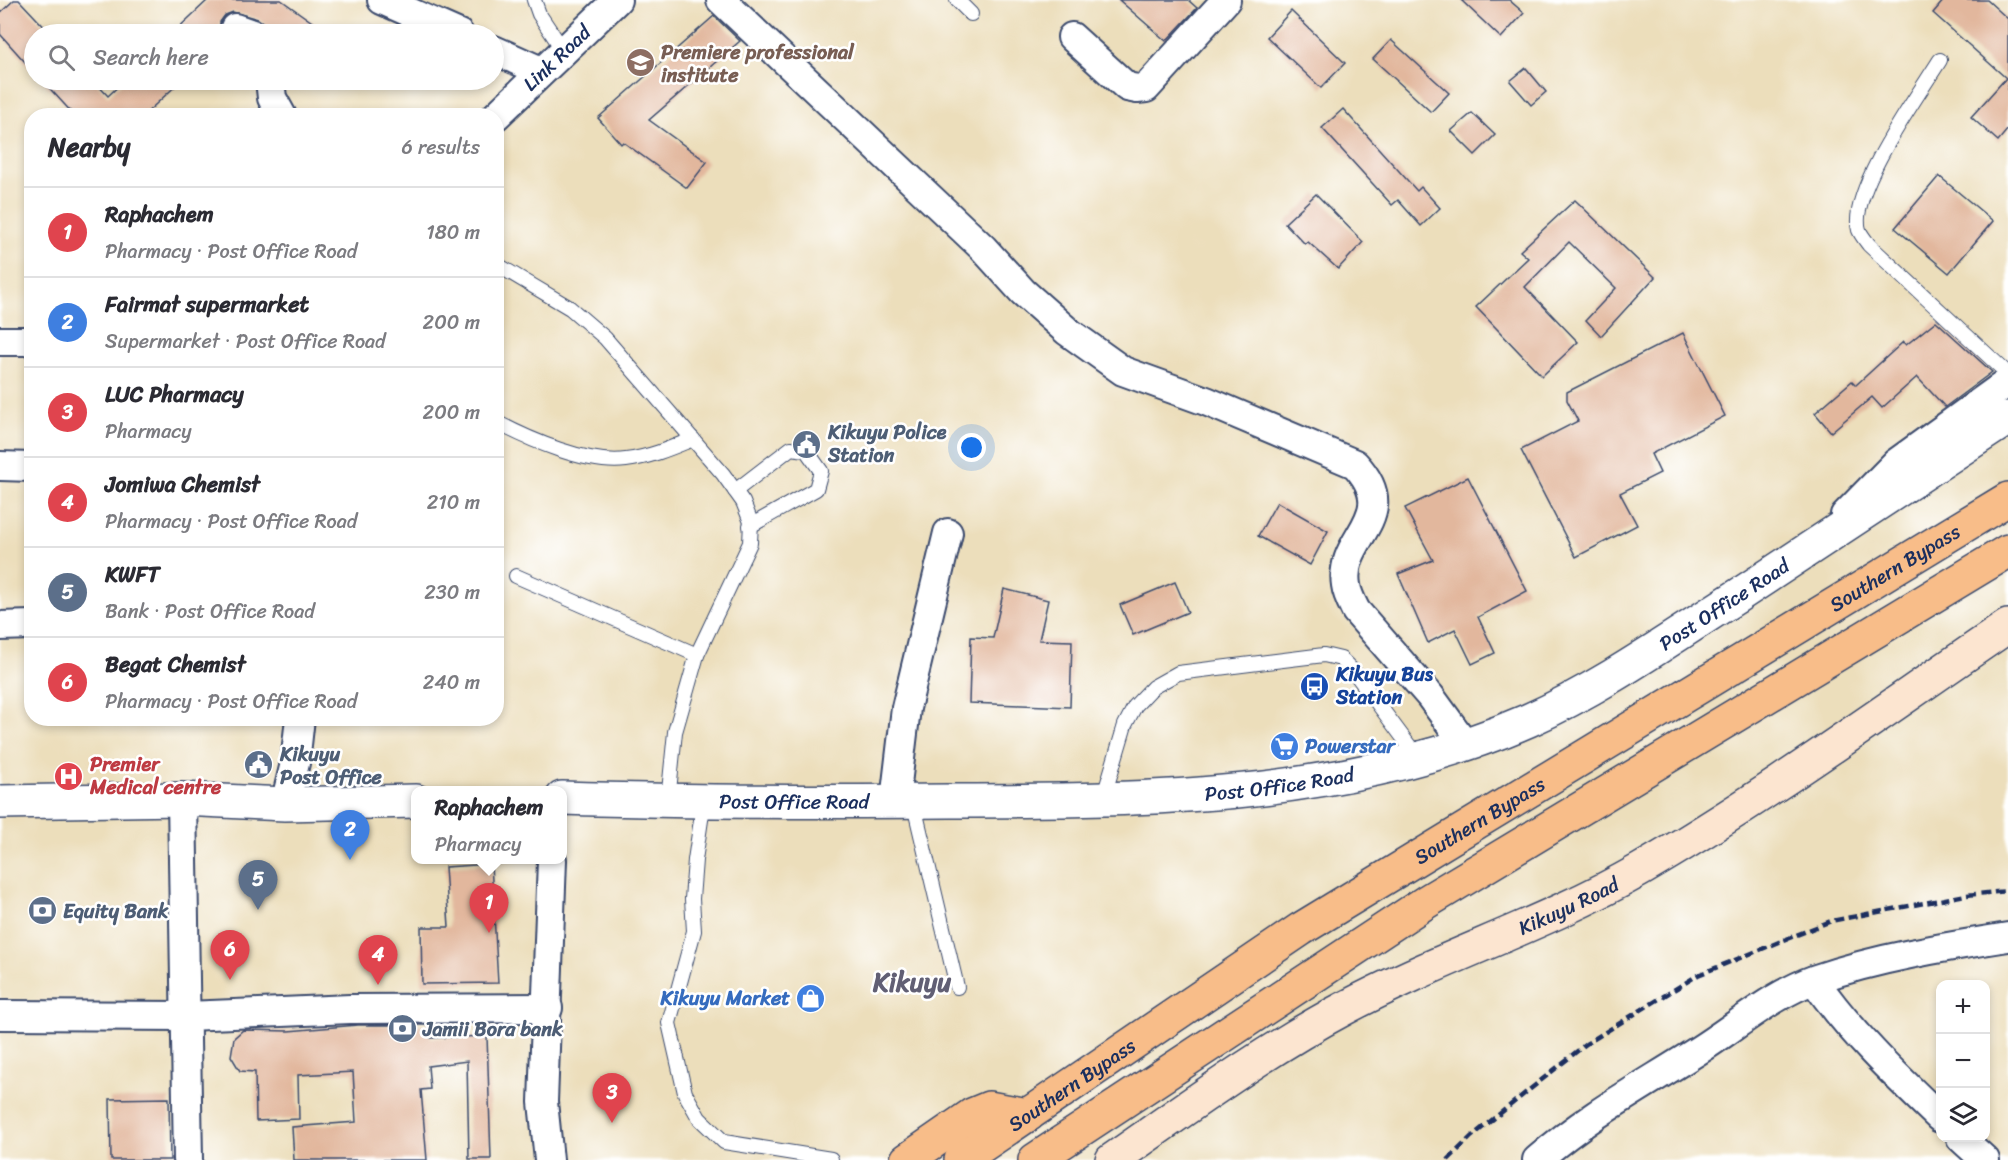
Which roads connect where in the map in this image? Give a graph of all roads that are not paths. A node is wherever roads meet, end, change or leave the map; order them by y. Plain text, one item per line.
1 (382, 0) edge
2 (534, 0) edge
3 (617, 0) edge
4 (722, 0) edge
5 (957, 0) edge
6 (1226, 0) edge
7 (970, 14) dead end
8 (436, 24) edge
9 (1072, 37) dead end
10 (563, 50) junction
11 (504, 54) edge
12 (1940, 60) dead end
13 (541, 71) junction
14 (271, 90) edge
15 (278, 108) edge
16 (504, 108) edge
17 (504, 269) edge
18 (0, 341) edge
19 (24, 341) edge
20 (2008, 374) edge
21 (2008, 381) edge
22 (2008, 418) edge
23 (504, 426) edge
24 (693, 439) junction
25 (0, 466) edge
26 (24, 466) edge
27 (735, 491) junction
28 (2008, 500) edge
29 (750, 526) junction
30 (948, 533) dead end
31 (1817, 544) junction
32 (2008, 551) edge
33 (516, 576) dead end
34 (24, 625) edge
35 (0, 626) edge
36 (2008, 626) edge
37 (697, 655) junction
38 (299, 726) edge
39 (1465, 744) junction
40 (1420, 760) junction
41 (567, 798) edge
42 (182, 799) junction
43 (1103, 799) junction
44 (704, 800) junction
45 (411, 801) edge
46 (668, 801) junction
47 (904, 801) junction
48 (0, 802) edge
49 (285, 804) junction
50 (552, 864) edge
51 (2008, 937) edge
52 (1814, 980) junction
53 (957, 987) dead end
54 (548, 1008) junction
55 (0, 1016) edge
56 (187, 1016) junction
57 (1936, 1113) edge
58 (1028, 1115) junction
59 (1966, 1142) edge
60 (831, 1159) edge
61 (188, 1160) edge
62 (549, 1160) edge
63 (907, 1160) edge
64 (962, 1160) edge
65 (1035, 1160) edge
66 (1112, 1160) edge
67 (1537, 1160) edge
68 (1985, 1160) edge

1 - 8 street
2 - 10 lane
3 - 10 street, Link Road
4 - 39 street
5 - 7 lane
6 - 9 street
10 - 13 street, Link Road
11 - 13 street
12 - 20 lane
13 - 16 street, Link Road
14 - 15 street
17 - 24 lane
18 - 19 street
21 - 31 street
22 - 31 street, Post Office Road
23 - 24 lane
24 - 27 lane
25 - 26 street
27 - 29 lane
27 - 29 lane
28 - 58 highway, Southern Bypass
29 - 37 lane
30 - 47 street
31 - 39 street, Post Office Road
32 - 65 highway, Southern Bypass
33 - 37 lane
34 - 35 street
36 - 66 main road, Kikuyu Road
37 - 46 lane
38 - 49 street
39 - 40 street, Post Office Road
40 - 43 street, Post Office Road
40 - 43 lane
41 - 46 street, Post Office Road
42 - 48 street
42 - 49 street
42 - 56 street
43 - 47 street, Post Office Road
44 - 46 street, Post Office Road
44 - 47 street, Post Office Road
44 - 60 lane
45 - 49 street
47 - 53 lane
50 - 54 street
51 - 52 street
52 - 57 street
52 - 67 street
54 - 56 street
54 - 62 street
55 - 56 street
56 - 61 street
58 - 63 highway
58 - 64 highway, Southern Bypass
59 - 68 street

